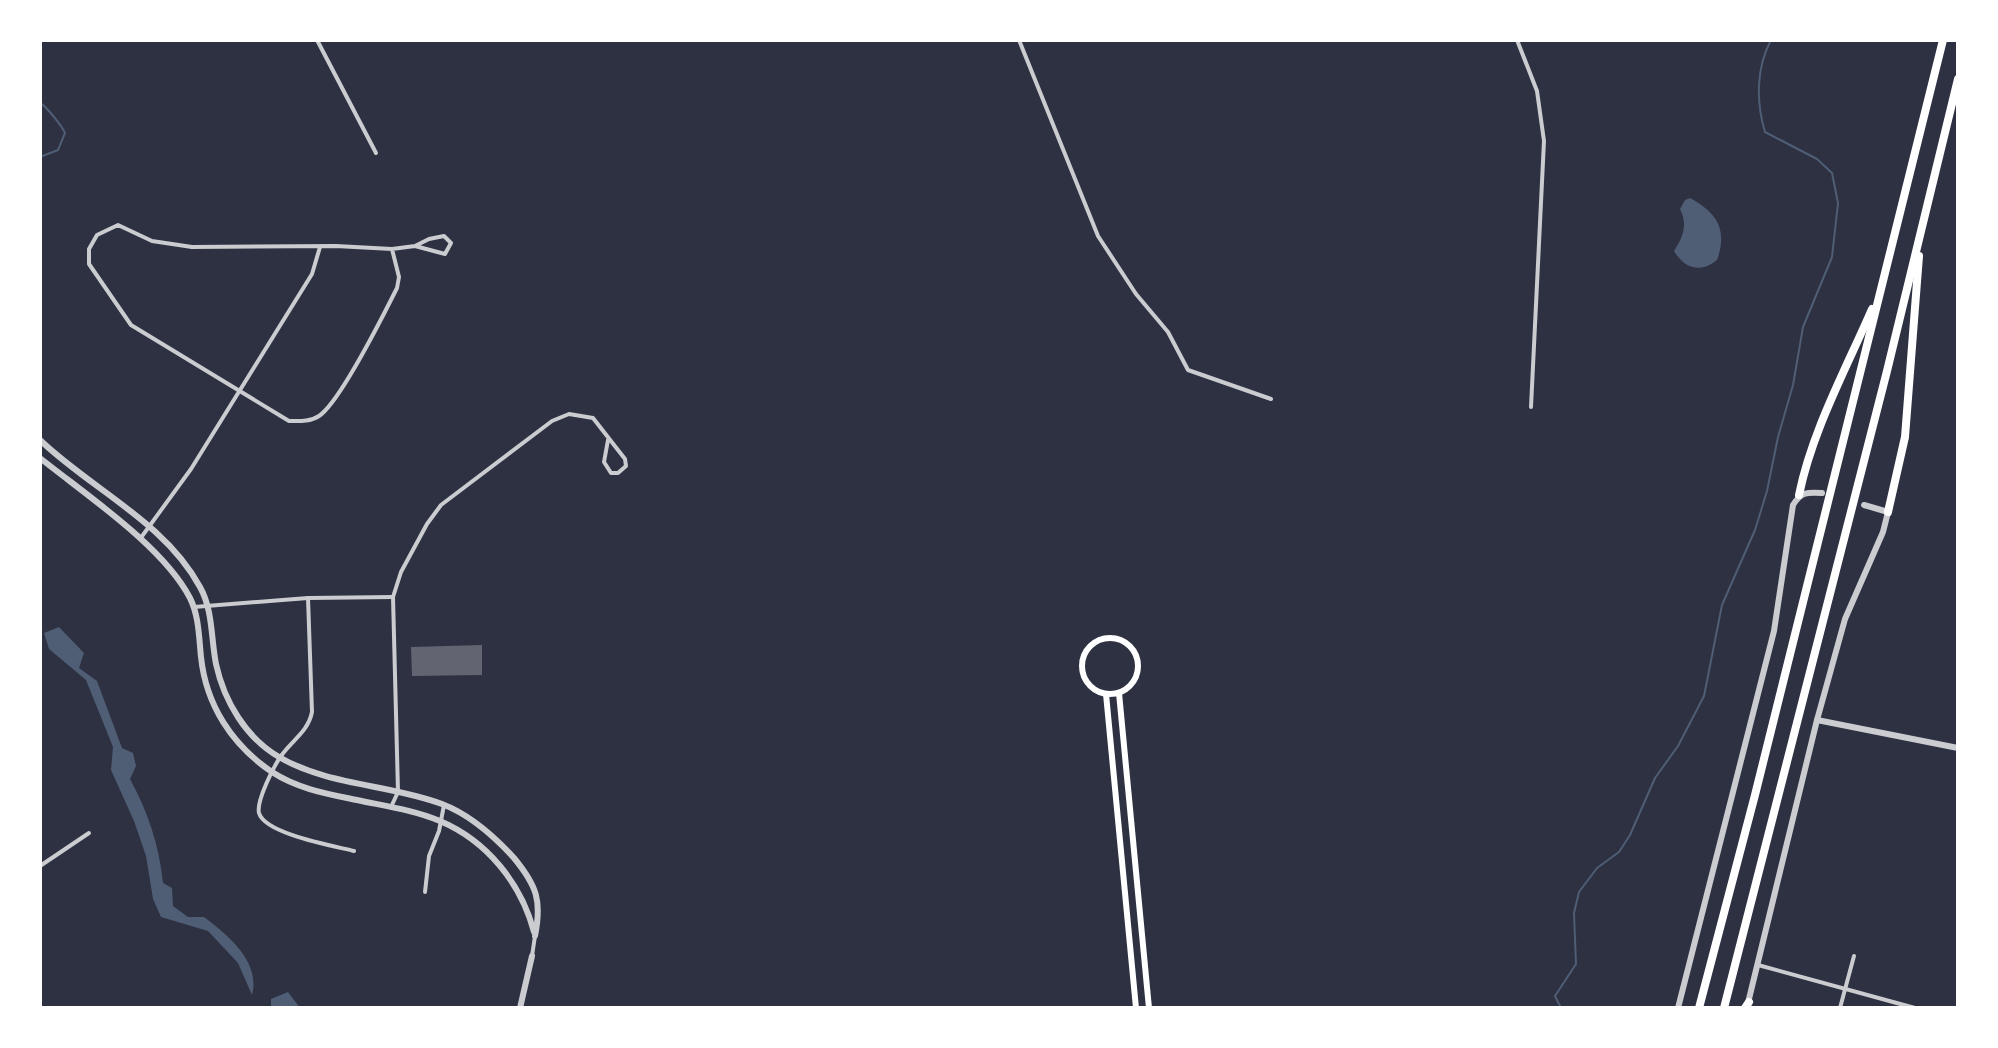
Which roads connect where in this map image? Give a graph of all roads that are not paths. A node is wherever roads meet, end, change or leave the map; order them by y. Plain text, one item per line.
1 (317, 40) edge
2 (1019, 40) edge
3 (1517, 40) edge
4 (1943, 40) edge
5 (1958, 79) edge
6 (376, 153) dead end
7 (1921, 232) junction
8 (415, 246) junction
9 (320, 247) junction
10 (392, 249) junction
11 (1881, 290) junction
12 (237, 391) junction
13 (1271, 399) dead end
14 (1531, 407) dead end
15 (608, 440) junction
16 (41, 444) edge
17 (40, 458) edge
18 (1822, 493) dead end
19 (1799, 495) junction
20 (1864, 505) dead end
21 (1888, 512) junction
22 (149, 527) junction
23 (140, 539) junction
24 (393, 597) junction
25 (308, 598) junction
26 (207, 605) junction
27 (194, 607) junction
28 (1119, 693) junction
29 (1106, 694) junction
30 (1817, 720) junction
31 (1958, 748) edge
32 (280, 757) junction
33 (273, 772) junction
34 (398, 792) junction
35 (444, 805) junction
36 (391, 807) junction
37 (441, 821) junction
38 (89, 833) dead end
39 (354, 851) dead end
40 (40, 866) edge
41 (425, 892) dead end
42 (535, 936) junction
43 (532, 956) joint
44 (1854, 956) dead end
45 (1758, 965) junction
46 (1845, 989) junction
47 (1747, 1006) edge
48 (520, 1008) edge
49 (1136, 1008) edge
50 (1149, 1008) edge
51 (1678, 1008) edge
52 (1699, 1008) edge
53 (1724, 1008) edge
54 (1840, 1008) edge
55 (1915, 1008) edge

1 - 6 street
2 - 13 street
3 - 14 street
4 - 11 highway
5 - 7 highway
7 - 21 highway
7 - 53 highway
8 - 8 street
8 - 10 street
9 - 10 street
9 - 12 street
9 - 12 street
10 - 12 street
11 - 19 highway
11 - 52 highway
12 - 22 street
15 - 15 street
15 - 24 street
16 - 22 street
17 - 23 street
18 - 19 street
19 - 51 street
20 - 21 street
21 - 30 street
22 - 23 street
22 - 26 street
23 - 27 street
24 - 25 street
24 - 34 street
25 - 26 street
25 - 32 street
26 - 27 street
26 - 32 street
27 - 33 street
28 - 29 main road
28 - 29 main road
28 - 50 main road
29 - 49 main road
30 - 31 street
30 - 45 street
32 - 33 street
32 - 34 street
33 - 36 street
33 - 39 street
34 - 35 street
34 - 36 street
35 - 37 street
35 - 42 street
36 - 37 street
37 - 41 street
37 - 42 street
38 - 40 street
42 - 43 street
43 - 48 street
44 - 46 street
45 - 46 street
45 - 47 street
46 - 54 street
46 - 55 street

